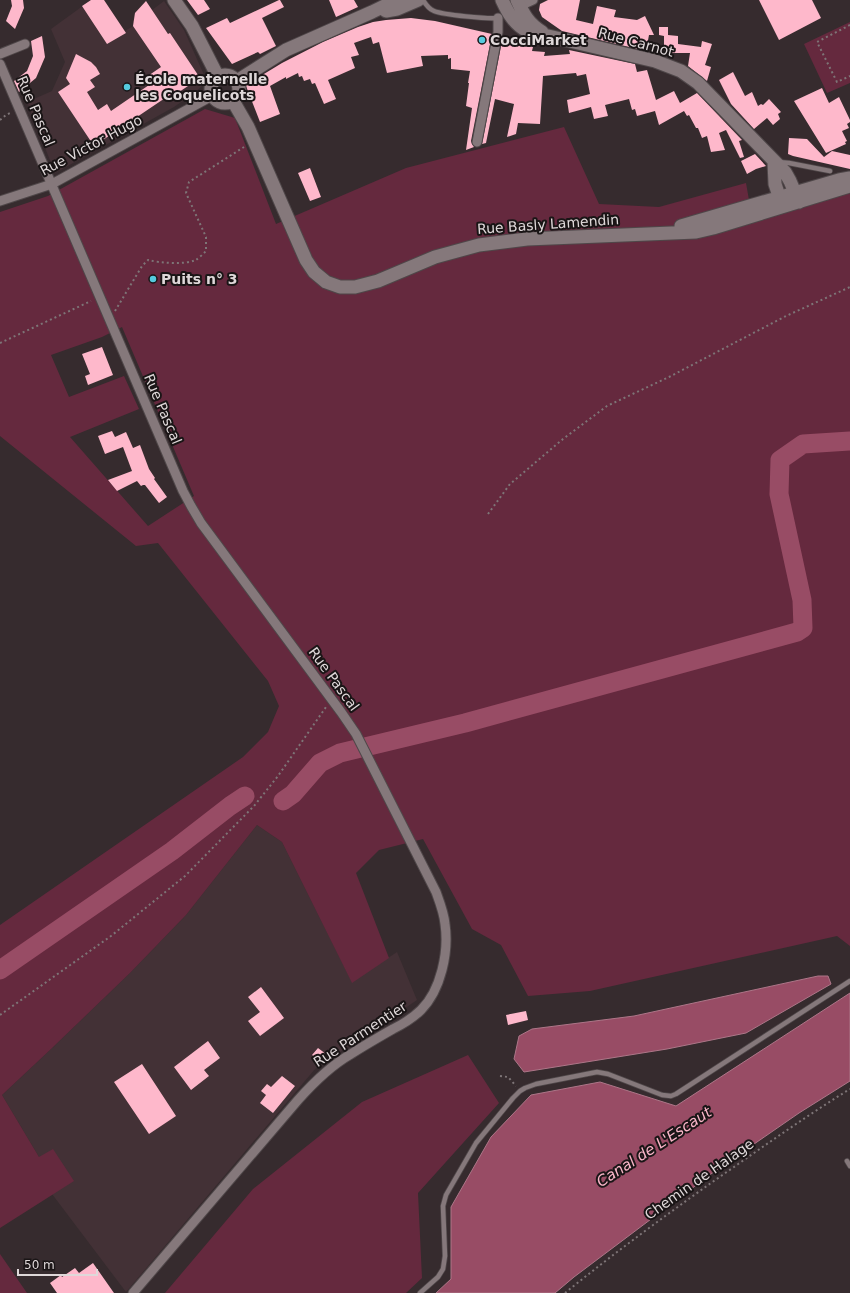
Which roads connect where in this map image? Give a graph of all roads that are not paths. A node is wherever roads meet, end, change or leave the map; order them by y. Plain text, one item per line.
1 (174, 0) edge
2 (397, 0) edge
3 (418, 0) edge
4 (423, 0) edge
5 (502, 0) edge
6 (533, 0) edge
7 (519, 3) edge
8 (372, 12) junction
9 (503, 16) junction
10 (548, 37) junction
11 (25, 44) dead end
12 (0, 54) edge
13 (0, 64) edge
14 (218, 77) junction
15 (237, 81) junction
16 (212, 96) junction
17 (233, 101) junction
18 (477, 142) dead end
19 (774, 162) junction
20 (830, 171) dead end
21 (850, 178) edge
22 (52, 184) junction
23 (850, 186) edge
24 (797, 197) junction
25 (0, 201) edge
26 (781, 202) junction
27 (367, 755) joint
28 (850, 981) edge
29 (847, 1161) dead end
30 (850, 1166) edge
31 (133, 1293) edge
32 (420, 1293) edge

1 - 14 street
2 - 8 street
3 - 8 street
4 - 9 lane
5 - 9 street, Rue Carnot
6 - 7 street
7 - 9 lane
7 - 10 street, Rue Carnot
8 - 15 street
9 - 10 street, Rue Carnot
9 - 18 street, Rue Carnot
10 - 19 street, Rue Carnot
11 - 12 street
13 - 22 street, Rue Pascal
14 - 15 street
14 - 16 street
15 - 17 street
16 - 17 street
16 - 22 street, Rue Victor Hugo
17 - 26 street, Rue Basly Lamendin
19 - 20 lane
19 - 24 street, Rue Carnot
19 - 26 street
21 - 24 street
22 - 25 street, Rue Victor Hugo
22 - 27 street, Rue Pascal
23 - 24 street
24 - 26 street, Rue Basly Lamendin
27 - 31 street, Rue Parmentier
28 - 32 lane
29 - 30 lane

